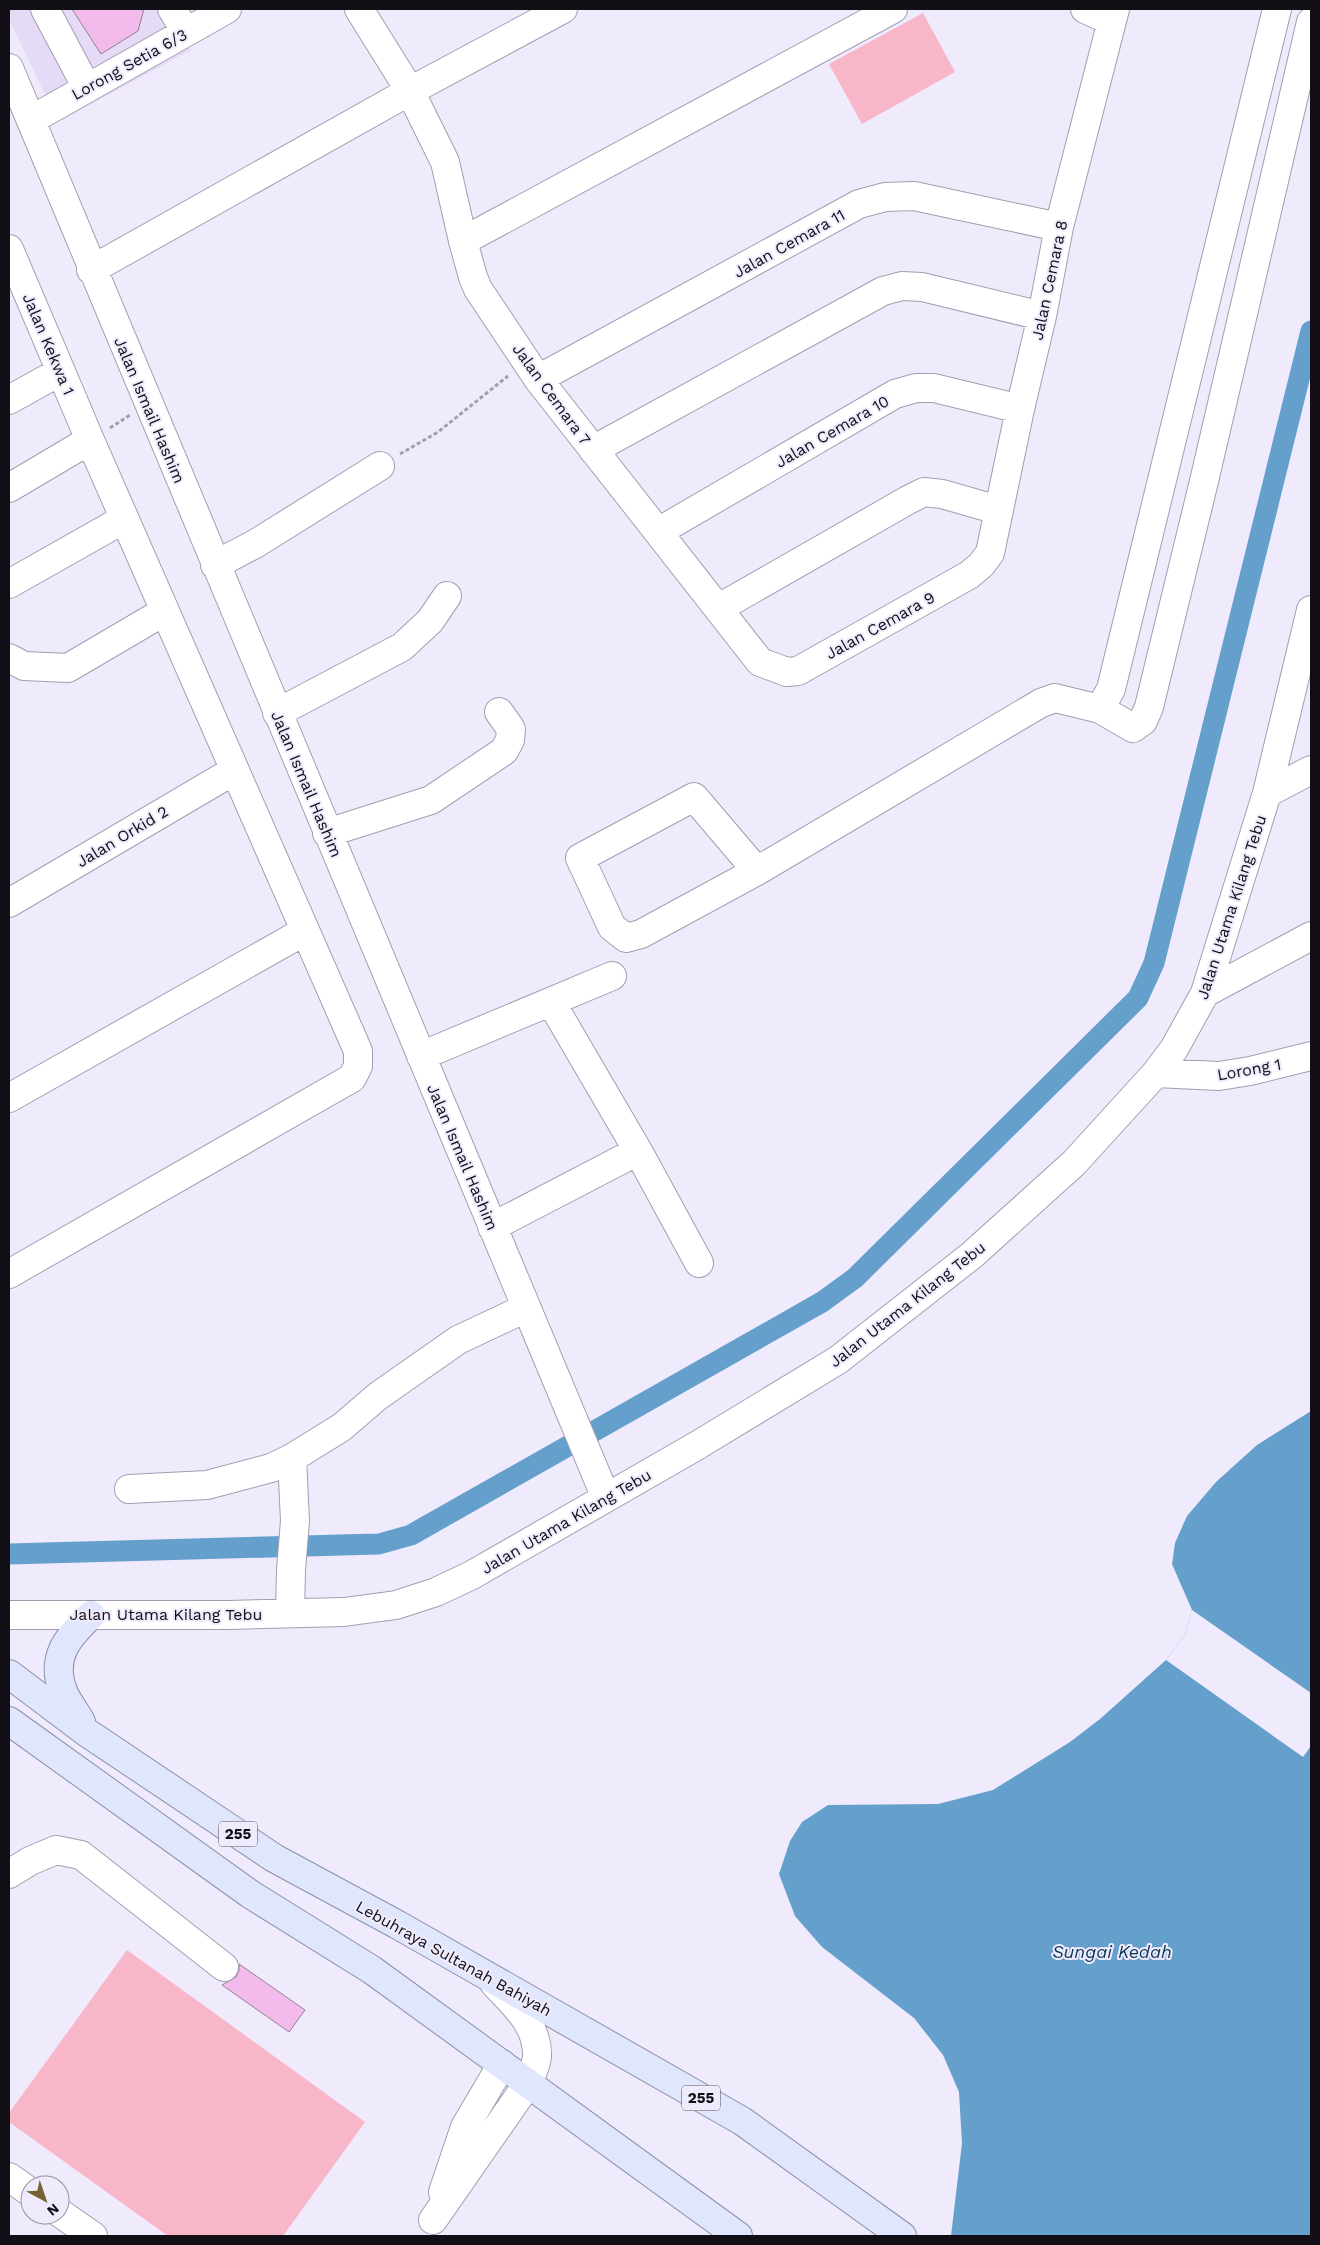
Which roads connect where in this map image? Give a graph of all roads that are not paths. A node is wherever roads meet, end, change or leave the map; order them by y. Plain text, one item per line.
1 (45, 9) edge
2 (172, 9) edge
3 (227, 9) edge
4 (358, 9) edge
5 (563, 9) edge
6 (893, 9) edge
7 (1084, 9) edge
8 (1277, 9) edge
9 (1113, 15) edge
10 (1311, 22) edge
11 (186, 32) junction
12 (9, 68) edge
13 (87, 88) junction
14 (410, 91) junction
15 (31, 120) junction
16 (1059, 227) junction
17 (463, 241) junction
18 (9, 249) edge
19 (91, 270) junction
20 (19, 302) edge
21 (1042, 316) junction
22 (61, 371) junction
23 (538, 379) junction
24 (9, 400) edge
25 (1020, 409) junction
26 (90, 440) junction
27 (593, 450) junction
28 (380, 466) road end
29 (1165, 469) junction
30 (1205, 477) junction
31 (9, 488) edge
32 (998, 510) junction
33 (124, 519) junction
34 (658, 532) junction
35 (990, 553) joint
36 (215, 565) junction
37 (9, 584) edge
38 (447, 596) dead end
39 (719, 608) junction
40 (1311, 610) edge
41 (165, 611) junction
42 (16, 662) edge
43 (760, 662) joint
44 (1100, 709) junction
45 (499, 712) dead end
46 (277, 713) junction
47 (234, 770) junction
48 (1311, 770) edge
49 (1267, 793) junction
50 (328, 833) junction
51 (757, 871) junction
52 (9, 903) edge
53 (305, 931) junction
54 (1311, 936) edge
55 (612, 976) dead end
56 (1205, 993) junction
57 (552, 1002) junction
58 (421, 1056) junction
59 (1311, 1056) edge
60 (1156, 1073) junction
61 (9, 1098) edge
62 (638, 1151) junction
63 (492, 1227) junction
64 (699, 1263) dead end
65 (9, 1274) edge
66 (526, 1308) junction
67 (292, 1458) junction
68 (129, 1489) dead end
69 (606, 1498) junction
70 (290, 1613) junction
71 (9, 1615) edge
72 (91, 1615) junction
73 (9, 1674) edge
74 (9, 1721) edge
75 (86, 1732) junction
76 (9, 1874) edge
77 (224, 1967) dead end
78 (490, 1978) junction
79 (502, 2064) junction
80 (529, 2082) junction
81 (9, 2177) edge
82 (20, 2185) edge
83 (70, 2220) edge
84 (431, 2228) edge
85 (93, 2236) edge
86 (738, 2236) edge
87 (902, 2236) edge

1 - 13 street
2 - 11 street
3 - 11 street, Lorong Setia 6/3
4 - 14 street, Jalan Cemara 7
5 - 14 street
6 - 17 street
7 - 9 street
8 - 29 street
9 - 16 street, Jalan Cemara 8
10 - 30 street
11 - 13 street, Lorong Setia 6/3
12 - 15 street, Jalan Ismail Hashim
13 - 15 street, Lorong Setia 6/3
14 - 17 street, Jalan Cemara 7
14 - 19 street
15 - 19 street, Jalan Ismail Hashim
16 - 21 street, Jalan Cemara 8
16 - 23 street, Jalan Cemara 11
17 - 23 street, Jalan Cemara 7
18 - 20 street, Jalan Kekwa 1
19 - 36 street, Jalan Ismail Hashim
20 - 22 street, Jalan Kekwa 1
21 - 25 street, Jalan Cemara 8
21 - 27 street
22 - 24 street
22 - 26 street, Jalan Kekwa 1
23 - 27 street, Jalan Cemara 7
25 - 32 street, Jalan Cemara 8
25 - 34 street, Jalan Cemara 10
26 - 31 street
26 - 33 street, Jalan Kekwa 1
27 - 34 street, Jalan Cemara 7
28 - 36 street
29 - 30 street
29 - 44 street
30 - 44 street
32 - 35 street, Jalan Cemara 8
32 - 39 street
33 - 37 street
33 - 41 street, Jalan Kekwa 1
34 - 39 street, Jalan Cemara 7
35 - 43 street, Jalan Cemara 9
36 - 46 street, Jalan Ismail Hashim
38 - 46 street
39 - 43 street, Jalan Cemara 7
40 - 49 street, Jalan Utama Kilang Tebu
41 - 42 street
41 - 47 street, Jalan Kekwa 1
44 - 51 street
45 - 50 street
46 - 50 street, Jalan Ismail Hashim
47 - 52 street, Jalan Orkid 2
47 - 53 street, Jalan Kekwa 1
48 - 49 street
49 - 56 street, Jalan Utama Kilang Tebu
50 - 58 street, Jalan Ismail Hashim
51 - 51 street
53 - 61 street
53 - 65 street, Jalan Kekwa 1
54 - 56 street
55 - 57 street
56 - 60 street, Jalan Utama Kilang Tebu
57 - 58 street
57 - 62 street
58 - 63 street, Jalan Ismail Hashim
59 - 60 street, Lorong 1
60 - 69 street, Jalan Utama Kilang Tebu
62 - 63 street
62 - 64 street
63 - 66 street, Jalan Ismail Hashim
66 - 67 street
66 - 69 street, Jalan Ismail Hashim
67 - 68 street
67 - 70 street
69 - 70 street, Jalan Utama Kilang Tebu
70 - 72 street, Jalan Utama Kilang Tebu
71 - 72 street, Jalan Utama Kilang Tebu
72 - 75 main road
73 - 75 main road, Lebuhraya Sultanah Bahiyah / 255
74 - 79 main road, 255
75 - 78 main road, Lebuhraya Sultanah Bahiyah / 255
76 - 77 street
78 - 80 street
78 - 87 main road, Lebuhraya Sultanah Bahiyah / 255
79 - 80 main road, 255
79 - 84 street
80 - 84 street
80 - 86 main road, 255
81 - 82 street
83 - 85 street

